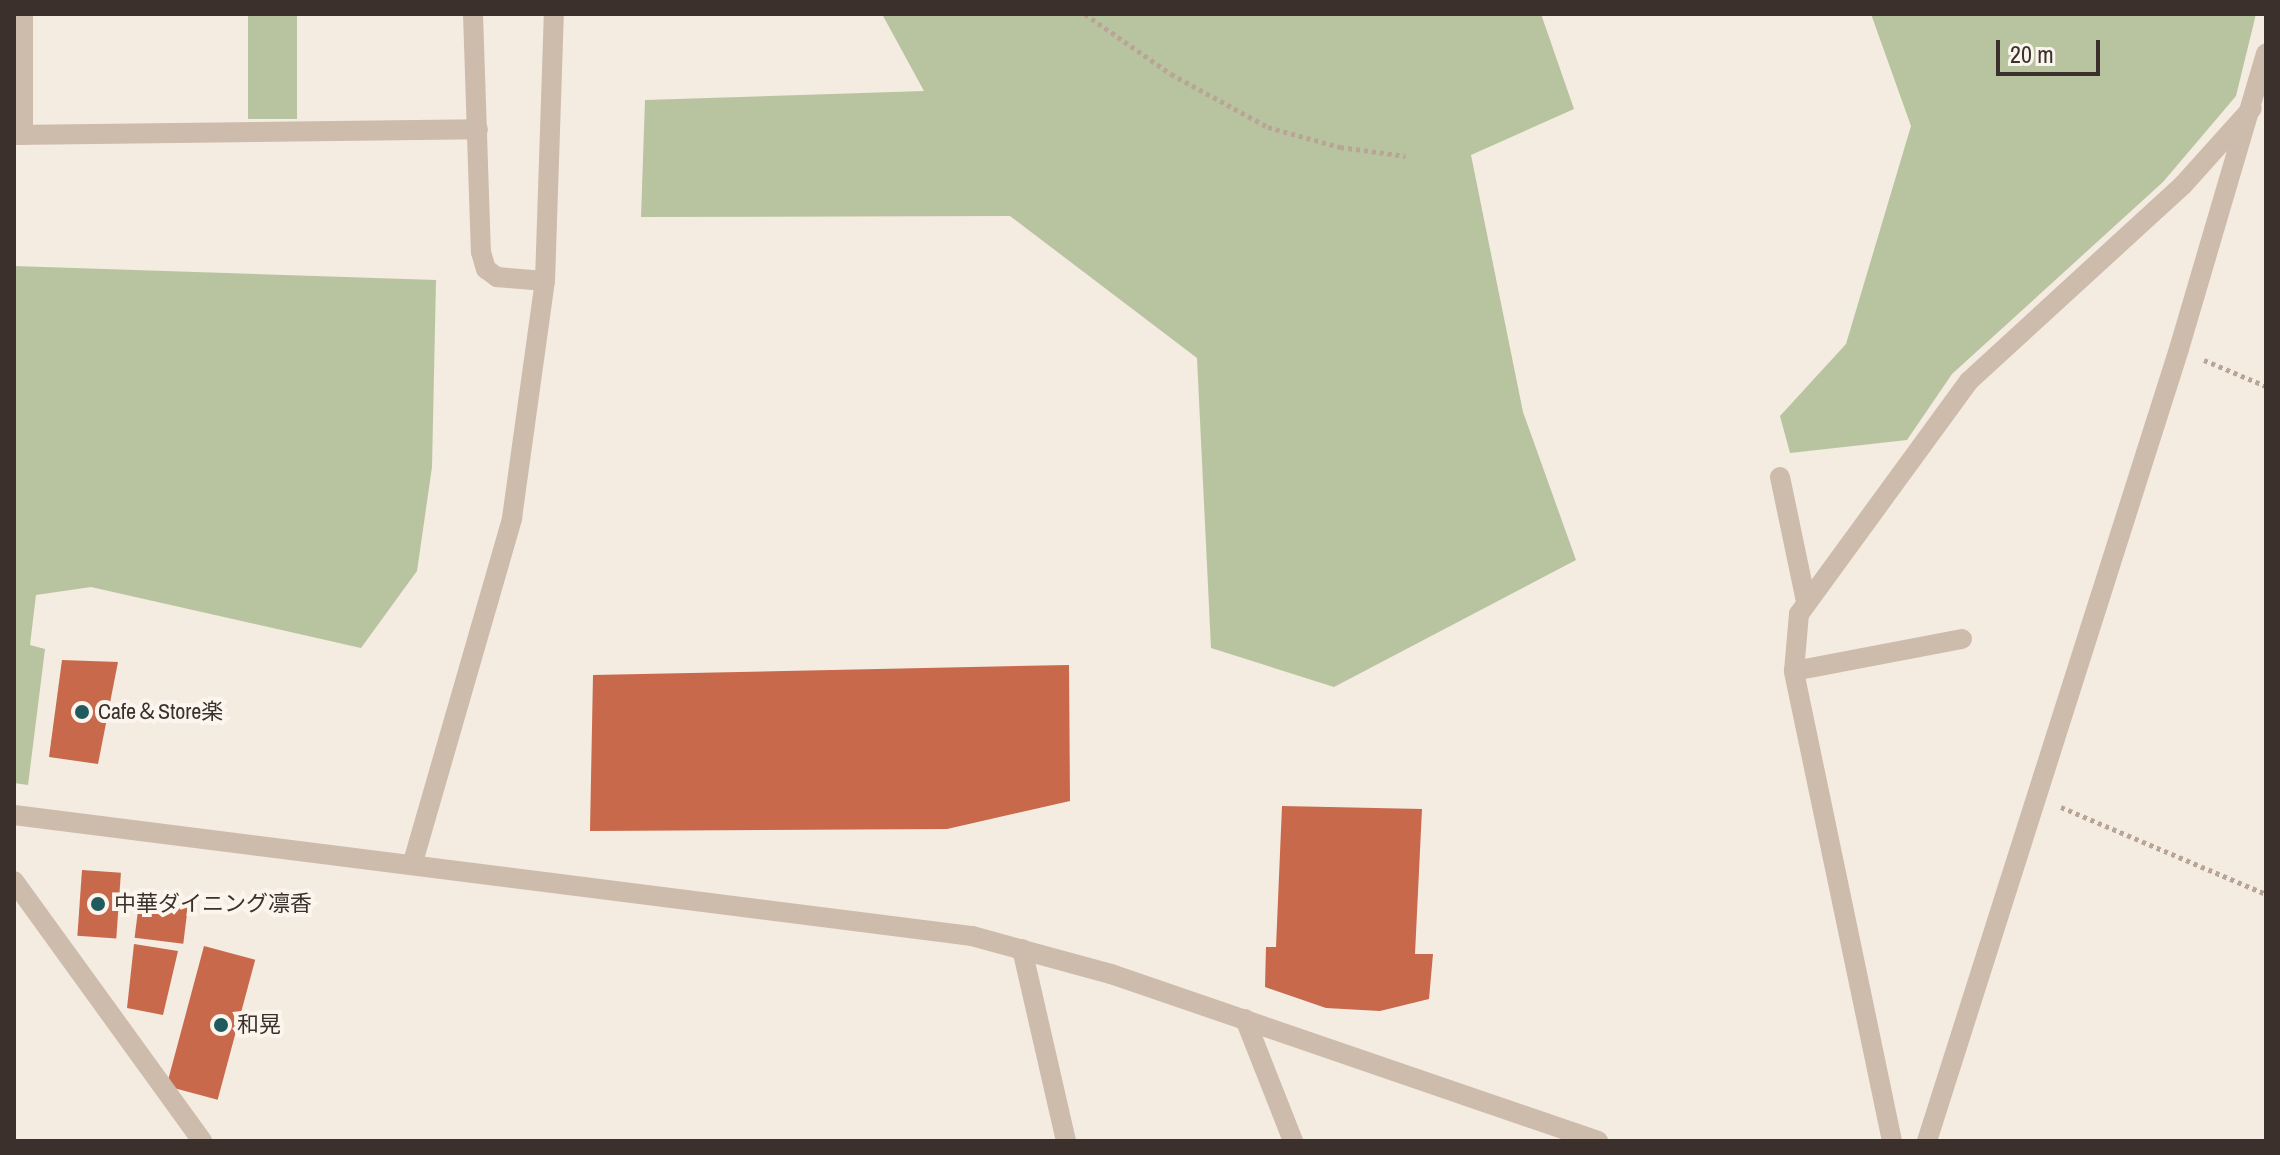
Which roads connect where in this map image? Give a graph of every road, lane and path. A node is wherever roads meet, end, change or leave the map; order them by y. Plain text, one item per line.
1 (23, 14) edge
2 (473, 14) edge
3 (554, 14) edge
4 (1085, 14) edge
5 (2266, 54) edge
6 (2252, 108) junction
7 (478, 129) junction
8 (19, 135) edge
9 (1405, 156) dead end
10 (545, 281) junction
11 (2179, 349) junction
12 (2266, 386) edge
13 (1780, 477) dead end
14 (1806, 601) junction
15 (1962, 639) dead end
16 (1794, 671) junction
17 (2034, 795) junction
18 (14, 815) edge
19 (413, 862) junction
20 (14, 881) edge
21 (2266, 894) edge
22 (1022, 949) junction
23 (1245, 1019) junction
24 (202, 1141) edge
25 (1066, 1141) edge
26 (1293, 1141) edge
27 (1598, 1141) edge
28 (1892, 1141) edge
29 (1927, 1141) edge

1 - 8 street
2 - 7 street
3 - 10 street
4 - 9 path
5 - 6 street
6 - 11 street
6 - 14 street
7 - 8 street
7 - 10 street
10 - 19 street
11 - 12 path
11 - 17 street
13 - 14 street
14 - 16 street
15 - 16 street
16 - 28 street
17 - 21 path
17 - 29 street
18 - 19 street
19 - 22 street
20 - 24 street
22 - 23 street
22 - 25 street
23 - 26 street
23 - 27 street

